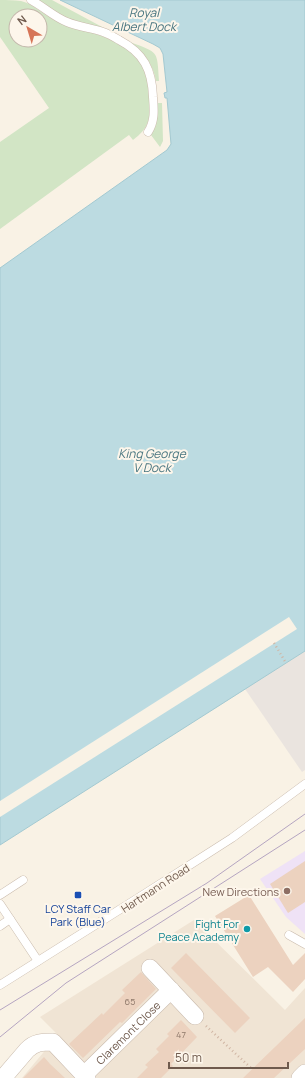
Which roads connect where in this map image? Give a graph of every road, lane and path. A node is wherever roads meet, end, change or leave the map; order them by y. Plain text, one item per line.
1 (31, 0) edge
2 (148, 132) dead end
3 (274, 643) dead end
4 (286, 663) dead end
5 (305, 784) edge
6 (23, 880) dead end
7 (0, 895) edge
8 (0, 904) edge
9 (10, 919) junction
10 (0, 926) edge
11 (289, 935) dead end
12 (305, 944) edge
13 (38, 961) junction
14 (150, 968) dead end
15 (0, 985) edge
16 (171, 990) junction
17 (196, 1016) joint
18 (252, 1069) dead end
19 (305, 1073) edge
20 (85, 1077) edge
21 (3, 1078) edge
22 (300, 1078) edge

1 - 2 lane
3 - 4 path
5 - 13 lane, Hartmann Road
6 - 7 lane
8 - 9 lane
9 - 10 lane
9 - 13 lane
11 - 12 lane
13 - 15 lane, Hartmann Road
14 - 16 street
16 - 17 street
16 - 20 street, Claremont Close
17 - 18 path
19 - 22 street
20 - 21 street, Claremont Close

